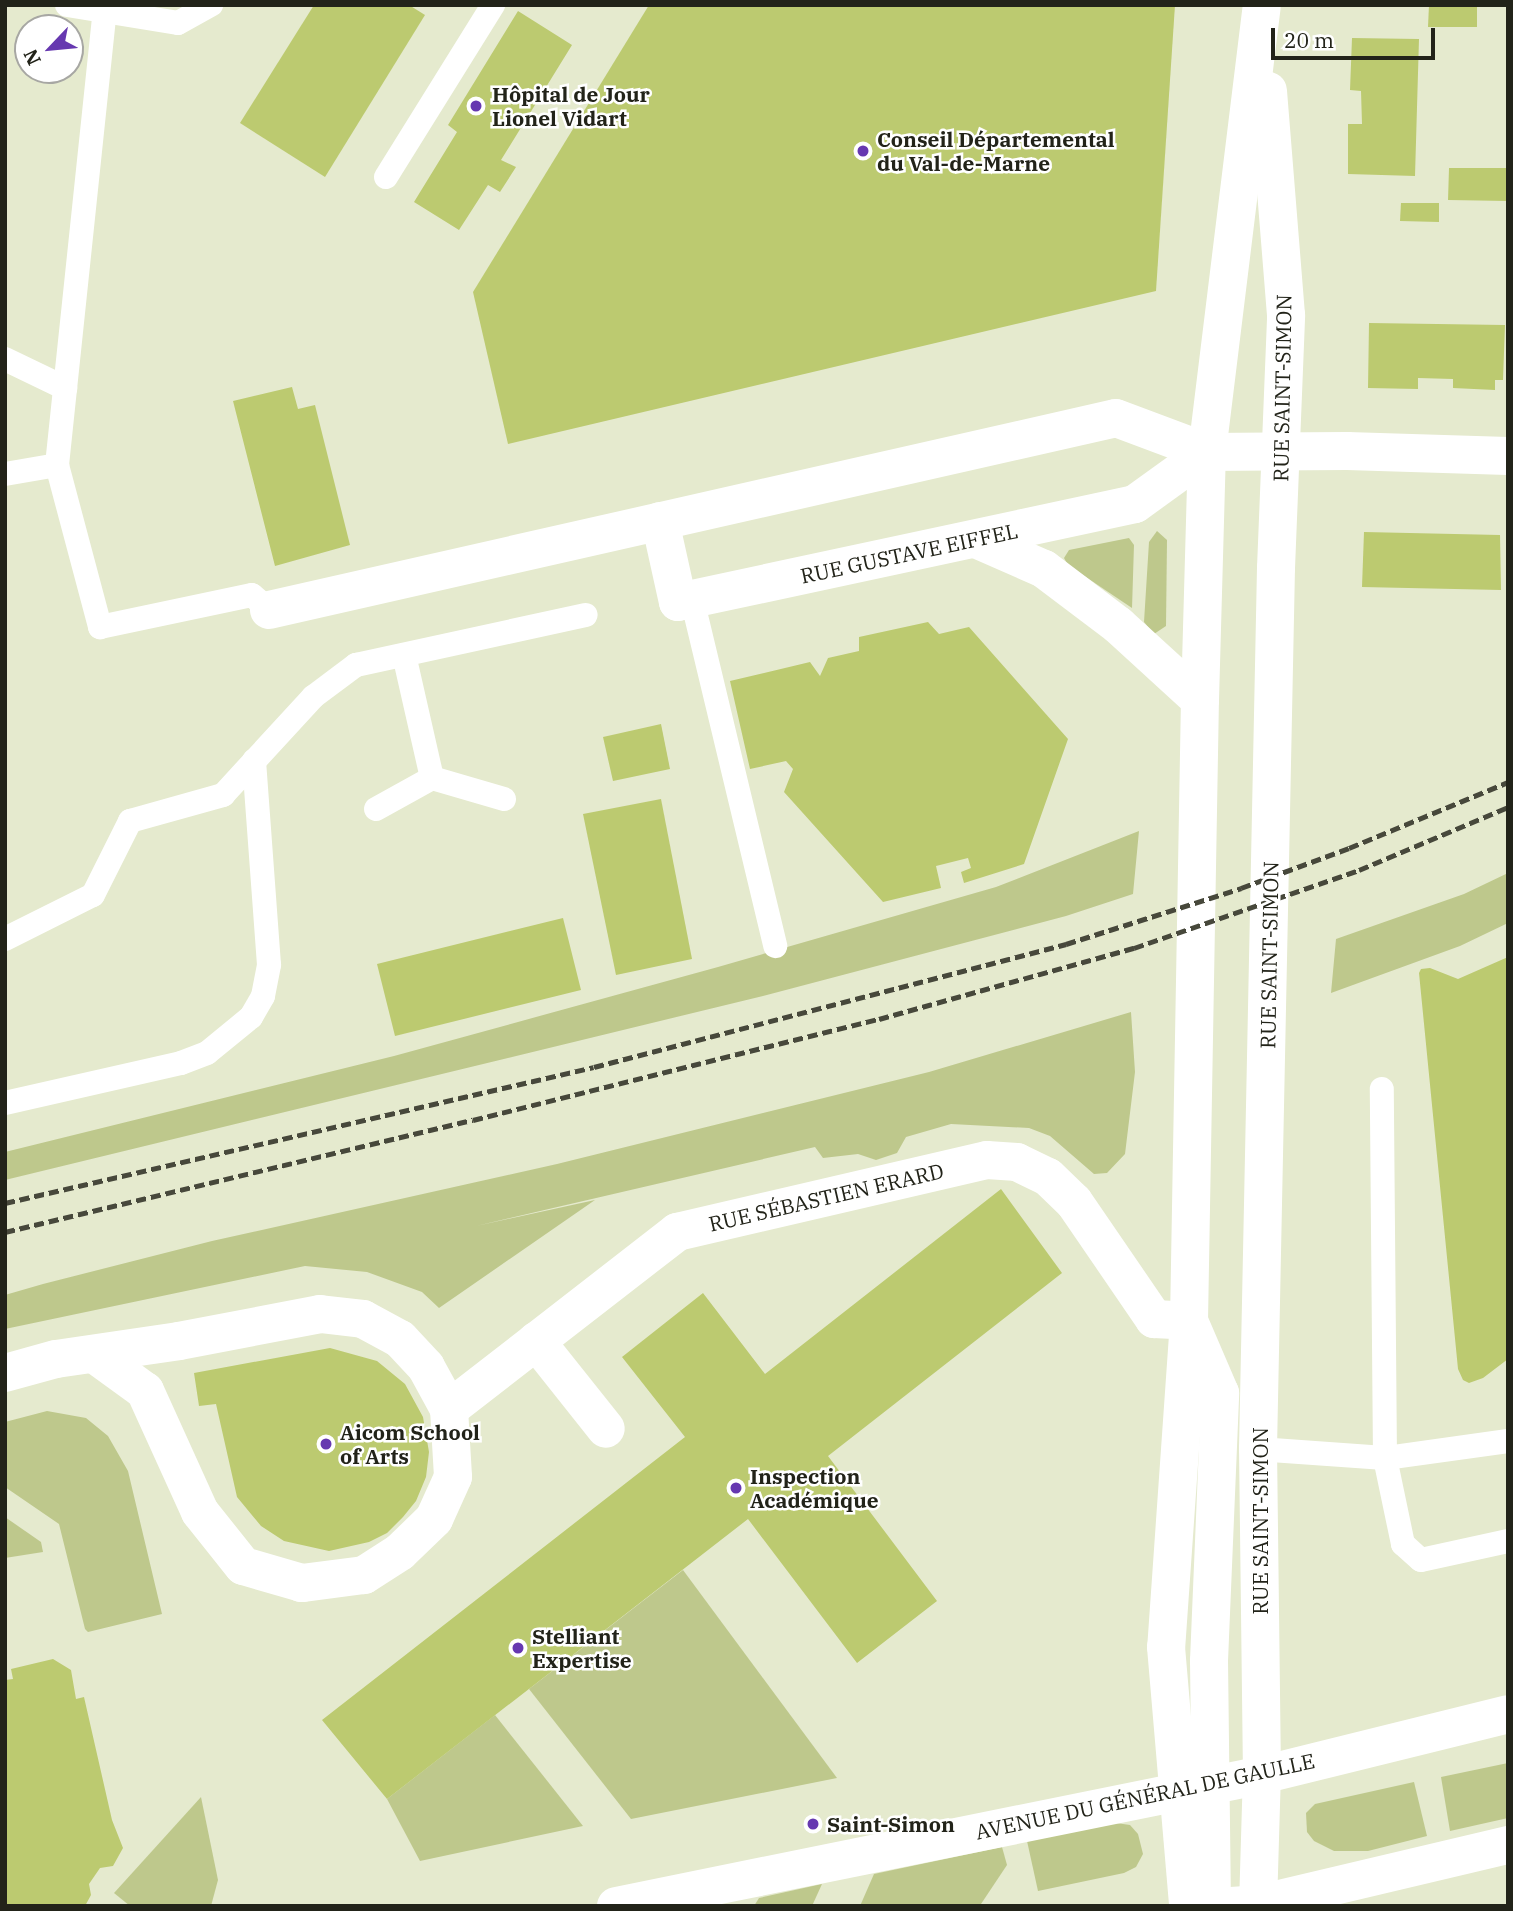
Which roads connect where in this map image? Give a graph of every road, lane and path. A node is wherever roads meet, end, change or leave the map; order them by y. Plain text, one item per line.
1 (67, 5) edge
2 (211, 5) edge
3 (494, 5) edge
4 (1262, 6) edge
5 (106, 11) junction
6 (386, 177) dead end
7 (5, 359) edge
8 (65, 388) junction
9 (1281, 451) junction
10 (1207, 452) junction
11 (1508, 456) edge
12 (57, 465) junction
13 (5, 474) edge
14 (660, 521) junction
15 (976, 538) junction
16 (692, 599) junction
17 (269, 610) joint
18 (586, 615) dead end
19 (404, 655) junction
20 (1200, 700) junction
21 (254, 761) junction
22 (432, 778) junction
23 (504, 799) dead end
24 (376, 809) dead end
25 (5, 939) edge
26 (775, 946) dead end
27 (1382, 1089) dead end
28 (5, 1103) edge
29 (1189, 1321) junction
30 (536, 1341) junction
31 (94, 1354) junction
32 (5, 1373) edge
33 (449, 1409) junction
34 (606, 1429) dead end
35 (1508, 1441) edge
36 (1258, 1449) junction
37 (1385, 1458) junction
38 (1508, 1541) edge
39 (1508, 1714) edge
40 (1262, 1775) junction
41 (1195, 1788) junction
42 (1508, 1845) edge
43 (1251, 1905) edge
44 (616, 1906) edge
45 (1188, 1906) edge
46 (1212, 1906) edge

1 - 5 lane
2 - 5 lane
3 - 6 lane
4 - 9 street, RUE SAINT-SIMON
4 - 10 street, RUE SAINT-SIMON
5 - 8 lane
7 - 8 lane
8 - 12 lane
9 - 10 street
9 - 11 street
9 - 36 street, RUE SAINT-SIMON
10 - 14 street
10 - 15 street, RUE GUSTAVE EIFFEL
10 - 20 street, RUE SAINT-SIMON
12 - 13 lane
12 - 17 lane
14 - 16 street
14 - 17 street
15 - 16 street, RUE GUSTAVE EIFFEL
15 - 20 street
16 - 26 lane
18 - 19 lane
19 - 21 lane
19 - 22 lane
20 - 29 street, RUE SAINT-SIMON
21 - 25 lane
21 - 28 lane
22 - 23 lane
22 - 24 lane
27 - 37 lane
29 - 30 street, RUE SÉBASTIEN ERARD
29 - 41 street, RUE SAINT-SIMON
30 - 33 street, RUE SÉBASTIEN ERARD
30 - 34 street
31 - 32 street
31 - 33 street
31 - 33 street
35 - 37 lane
36 - 37 lane
36 - 40 street, RUE SAINT-SIMON
37 - 38 lane
39 - 40 street, AVENUE DU GÉNÉRAL DE GAULLE
40 - 41 street, AVENUE DU GÉNÉRAL DE GAULLE
40 - 43 street, RUE SAINT-SIMON
41 - 44 street, AVENUE DU GÉNÉRAL DE GAULLE
41 - 45 street, RUE SAINT-SIMON
41 - 46 street, RUE SAINT-SIMON
42 - 43 street

